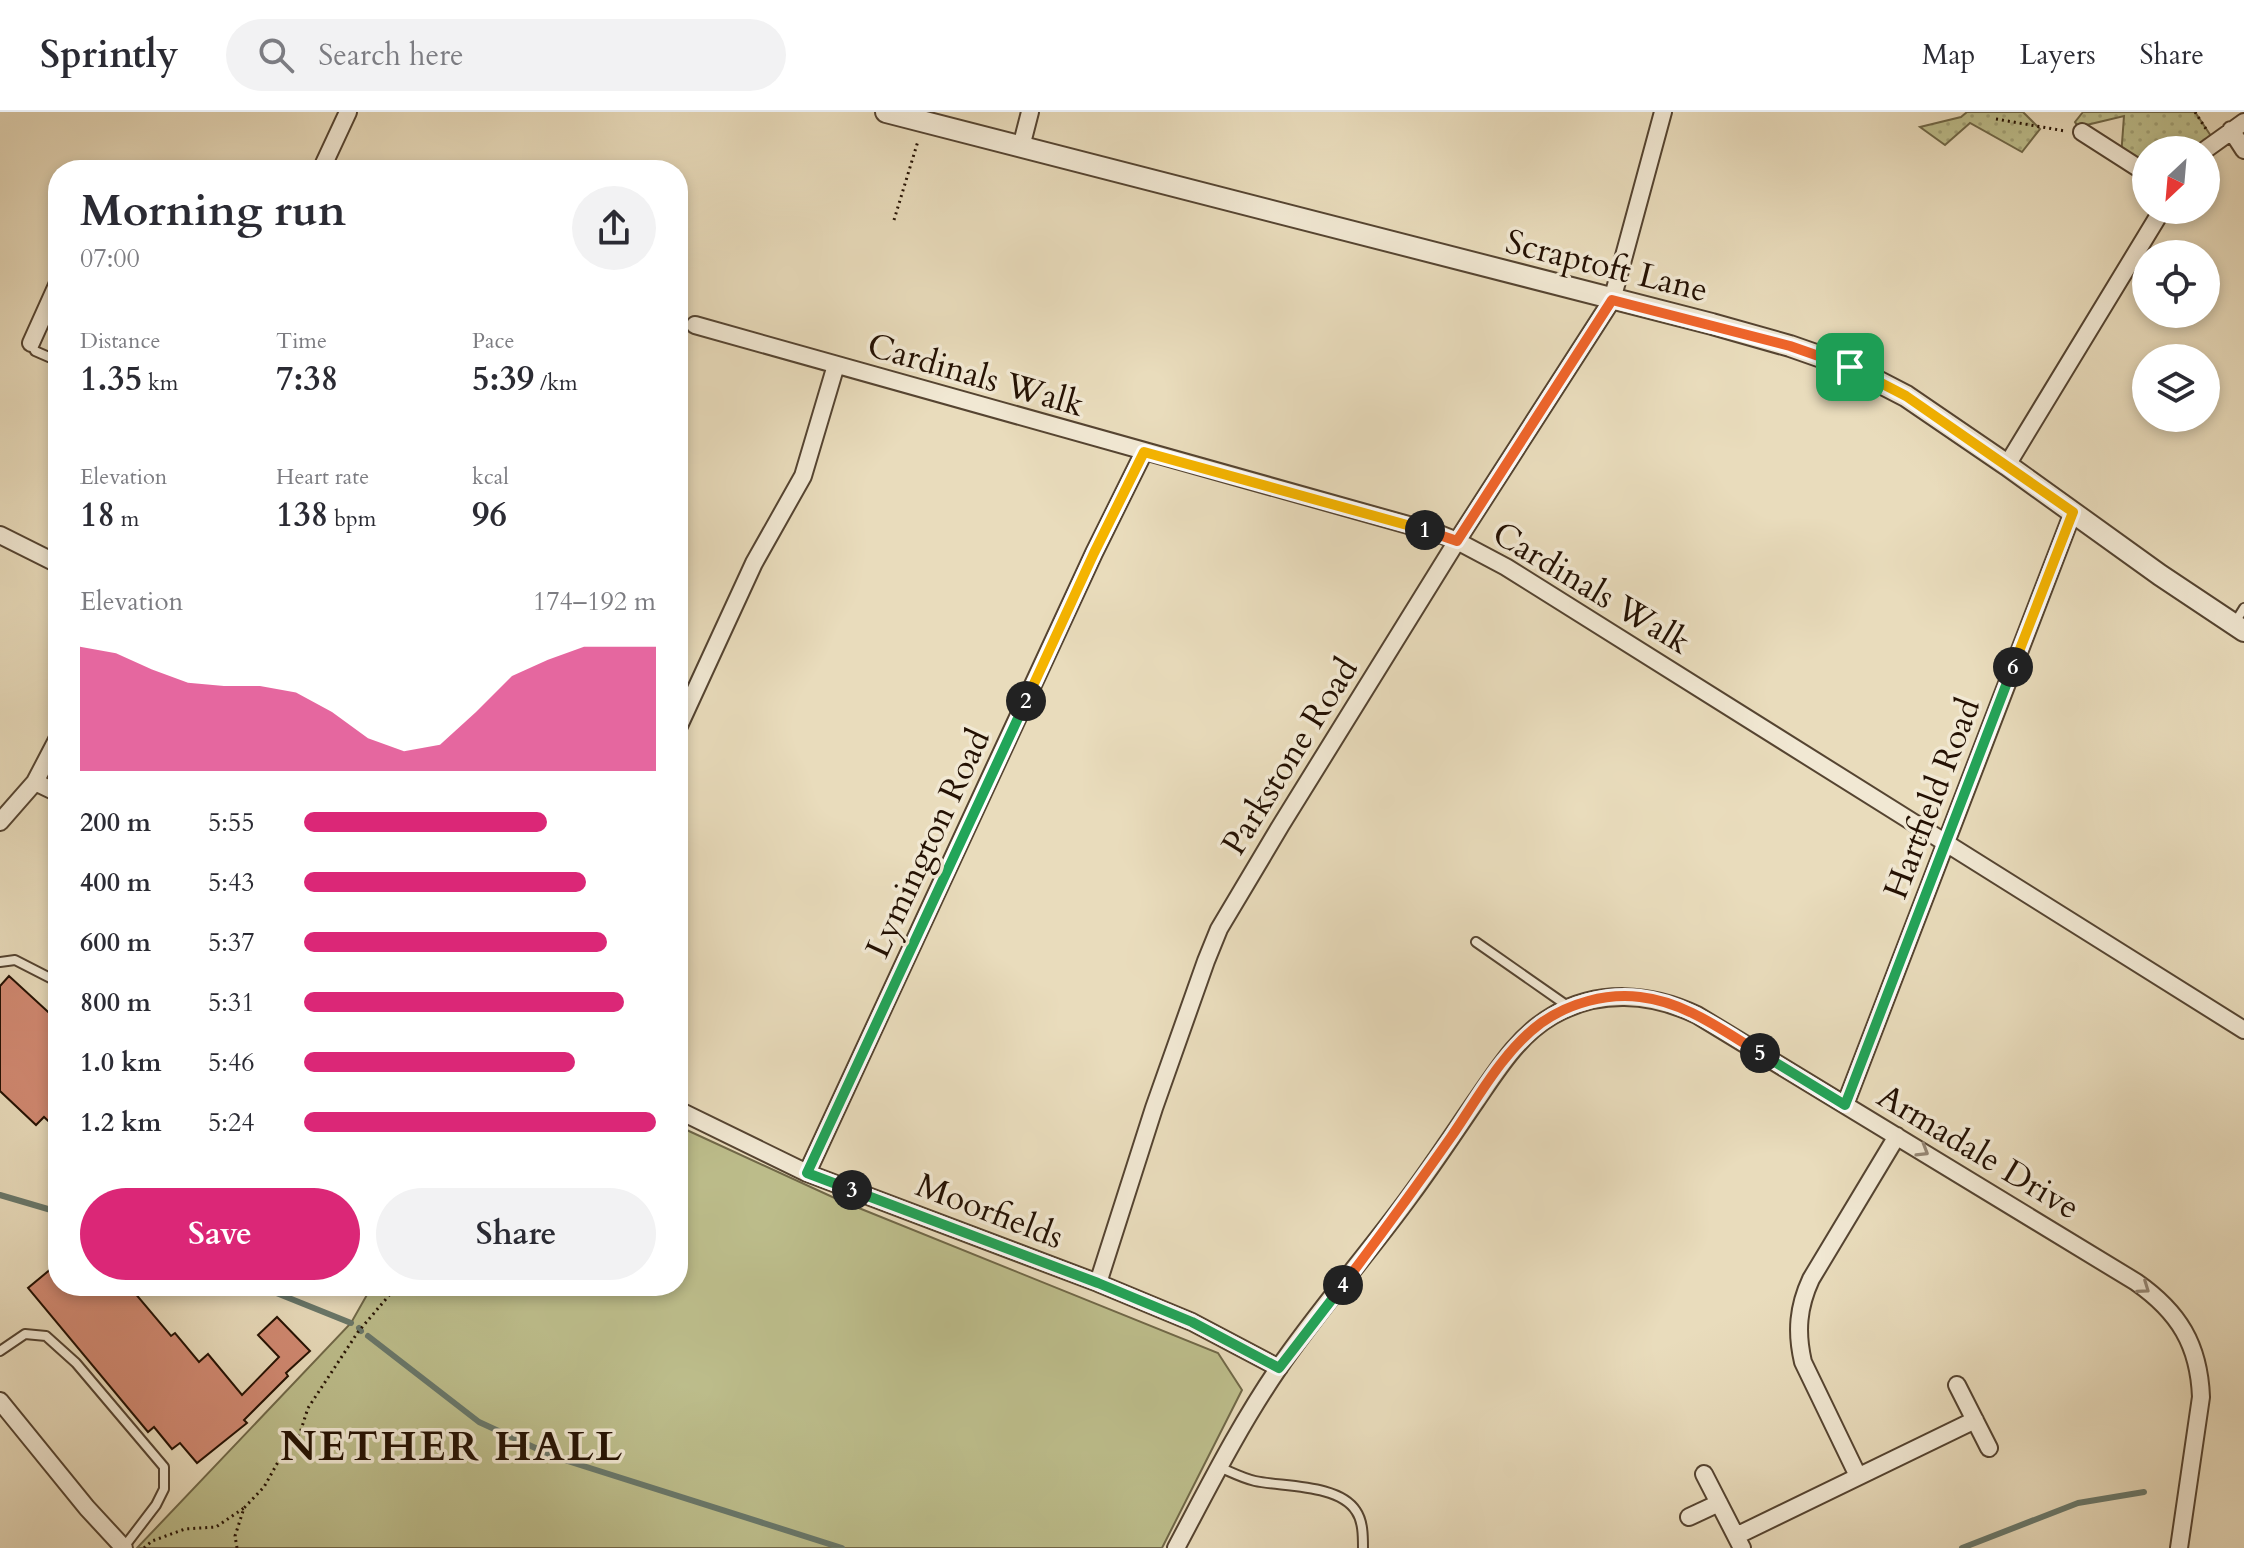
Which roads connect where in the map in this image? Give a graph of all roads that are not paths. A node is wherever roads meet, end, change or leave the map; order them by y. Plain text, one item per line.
1 (348, 112) edge
2 (886, 112) edge
3 (1030, 112) edge
4 (1663, 112) edge
5 (2237, 126) edge
6 (2082, 132) dead end
7 (2220, 139) edge
8 (1021, 147) junction
9 (2244, 150) edge
10 (326, 160) edge
11 (2132, 164) edge
12 (2153, 224) edge
13 (1612, 300) junction
14 (48, 305) edge
15 (695, 325) dead end
16 (31, 343) joint
17 (48, 357) edge
18 (836, 365) junction
19 (1144, 452) junction
20 (2007, 465) junction
21 (2073, 512) junction
22 (0, 535) edge
23 (1457, 541) junction
24 (48, 559) edge
25 (2240, 621) edge
26 (688, 706) edge
27 (48, 757) edge
28 (35, 782) junction
29 (48, 788) edge
30 (0, 822) edge
31 (1945, 842) junction
32 (1476, 942) dead end
33 (0, 962) edge
34 (48, 977) edge
35 (1570, 1007) junction
36 (2244, 1030) edge
37 (1845, 1105) junction
38 (688, 1115) edge
39 (1897, 1136) junction
40 (807, 1173) junction
41 (1098, 1283) junction
42 (0, 1351) edge
43 (1279, 1368) junction
44 (1957, 1385) dead end
45 (0, 1401) edge
46 (1975, 1420) junction
47 (1989, 1448) dead end
48 (1219, 1467) junction
49 (1704, 1474) dead end
50 (1858, 1476) junction
51 (1719, 1503) junction
52 (1689, 1517) dead end
53 (1739, 1542) edge
54 (124, 1548) edge
55 (1176, 1548) edge
56 (1363, 1548) edge
57 (2179, 1548) edge

1 - 10 street
2 - 8 street, Scraptoft Lane
3 - 8 street
4 - 13 street, Parkstone Road
5 - 7 street
5 - 9 street
6 - 11 street
8 - 13 street, Scraptoft Lane
12 - 20 street
13 - 20 street, Scraptoft Lane
13 - 23 street, Parkstone Road
14 - 16 street
15 - 18 street, Cardinals Walk
16 - 17 lane
18 - 19 street, Cardinals Walk
18 - 26 street
19 - 23 street, Cardinals Walk
19 - 40 street, Lymington Road
20 - 21 street, Scraptoft Lane
21 - 25 street, Scraptoft Lane
21 - 31 street, Hartfield Road
22 - 24 street
23 - 31 street, Cardinals Walk
23 - 41 street, Parkstone Road
27 - 28 street
28 - 29 street
28 - 30 street
31 - 36 street, Cardinals Walk
31 - 37 street, Hartfield Road
32 - 35 lane
33 - 34 lane
35 - 37 street, Armadale Drive
35 - 43 street, Armadale Drive
37 - 39 street, Armadale Drive
38 - 40 street, Moorfields
39 - 50 street
39 -> 57 street, Armadale Drive
40 - 41 street, Moorfields
41 - 43 street, Moorfields
42 - 54 lane
43 - 48 street, Armadale Drive
44 - 46 street
45 - 54 street
46 - 47 street
46 - 50 street
48 - 55 street, Armadale Drive
48 - 56 lane
49 - 51 street
50 - 53 street
51 - 52 street
51 - 53 street

